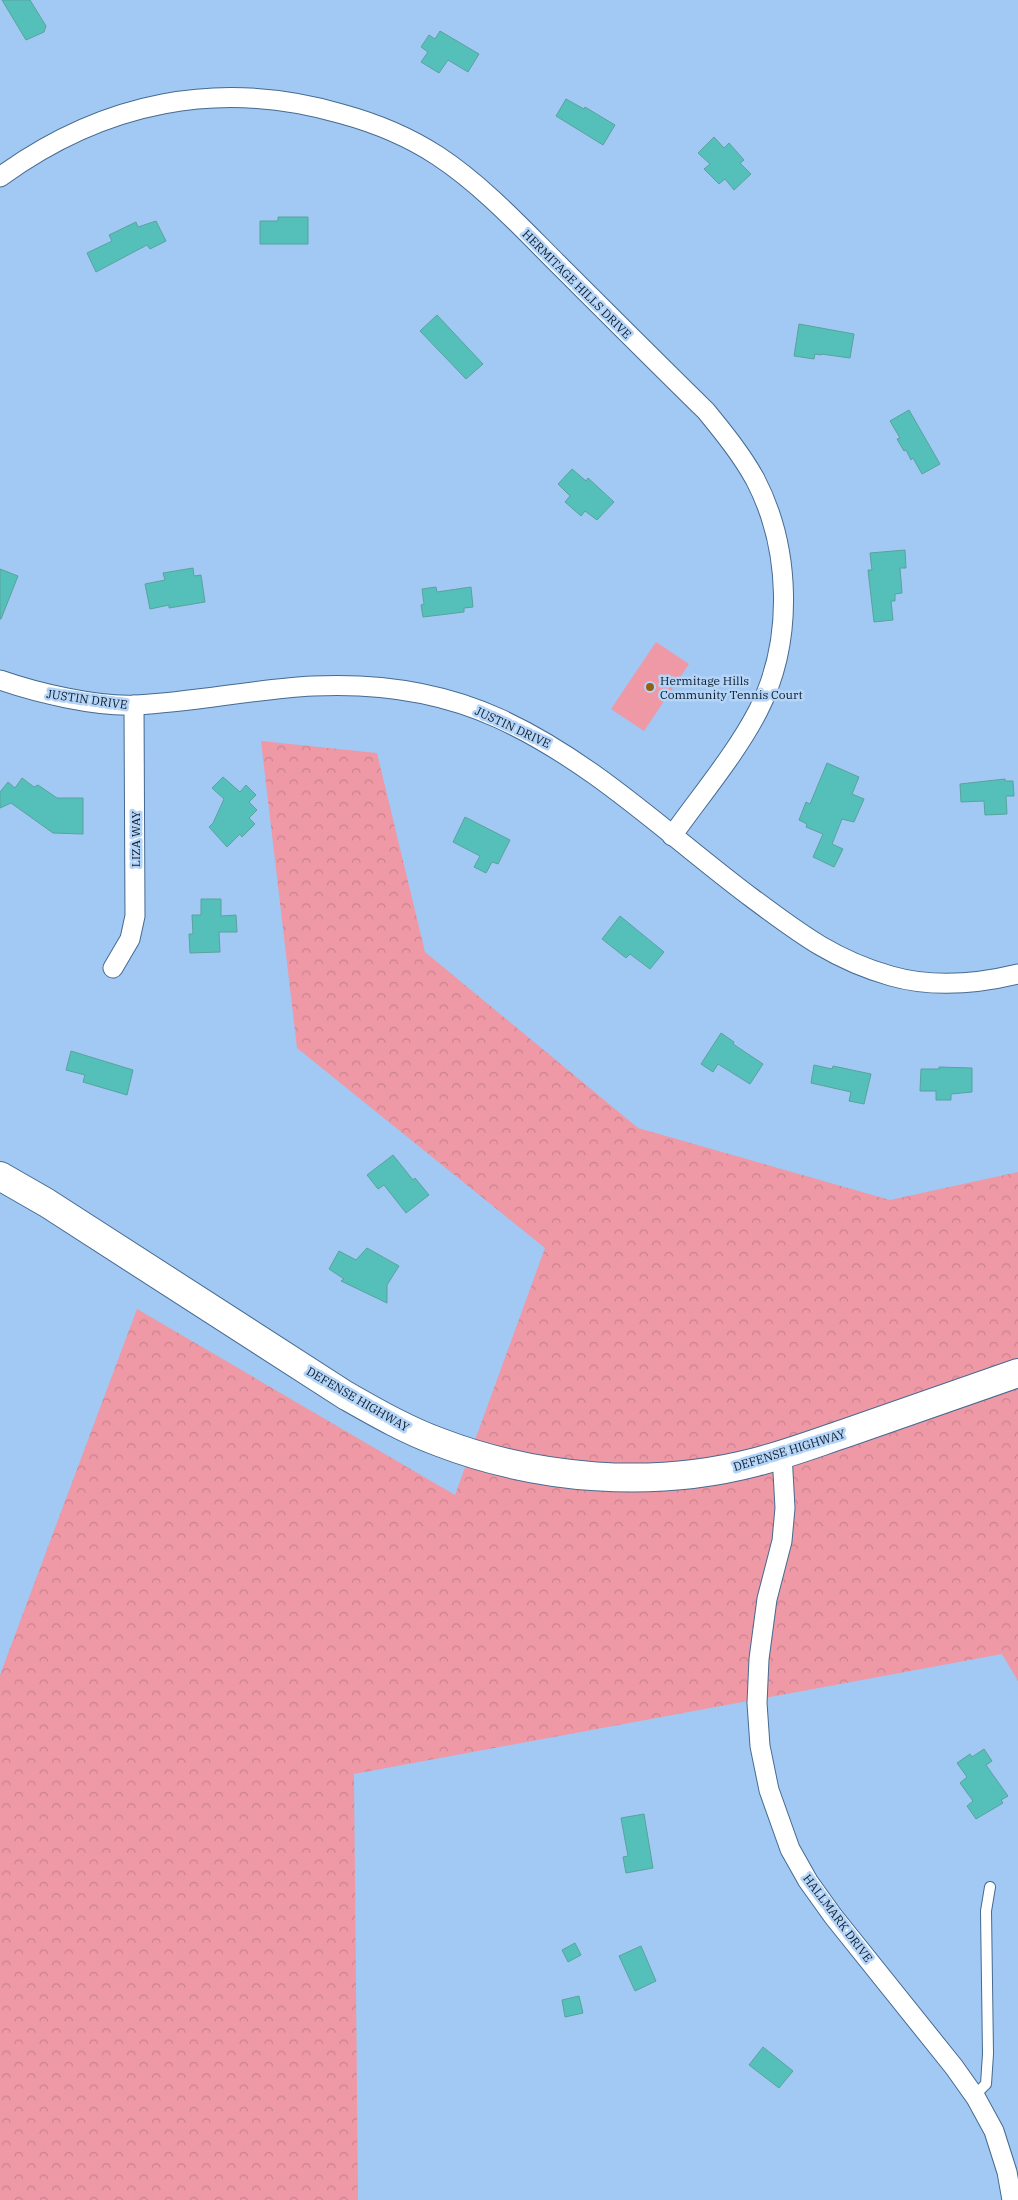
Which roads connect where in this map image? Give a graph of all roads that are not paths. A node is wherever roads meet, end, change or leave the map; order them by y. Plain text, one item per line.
1 (0, 177) edge
2 (0, 680) edge
3 (134, 705) junction
4 (672, 836) junction
5 (113, 968) dead end
6 (1018, 974) edge
7 (0, 1176) edge
8 (1018, 1373) edge
9 (782, 1454) junction
10 (990, 1888) dead end
11 (975, 2095) junction
12 (1012, 2200) edge

1 - 4 street, HERMITAGE HILLS DRIVE
2 - 3 street, JUSTIN DRIVE
3 - 4 street, JUSTIN DRIVE
3 - 5 street, LIZA WAY
4 - 6 street, JUSTIN DRIVE
7 - 9 main road, DEFENSE HIGHWAY
8 - 9 main road, DEFENSE HIGHWAY
9 - 11 street, HALLMARK DRIVE
10 - 11 lane
11 - 12 street, HALLMARK DRIVE

